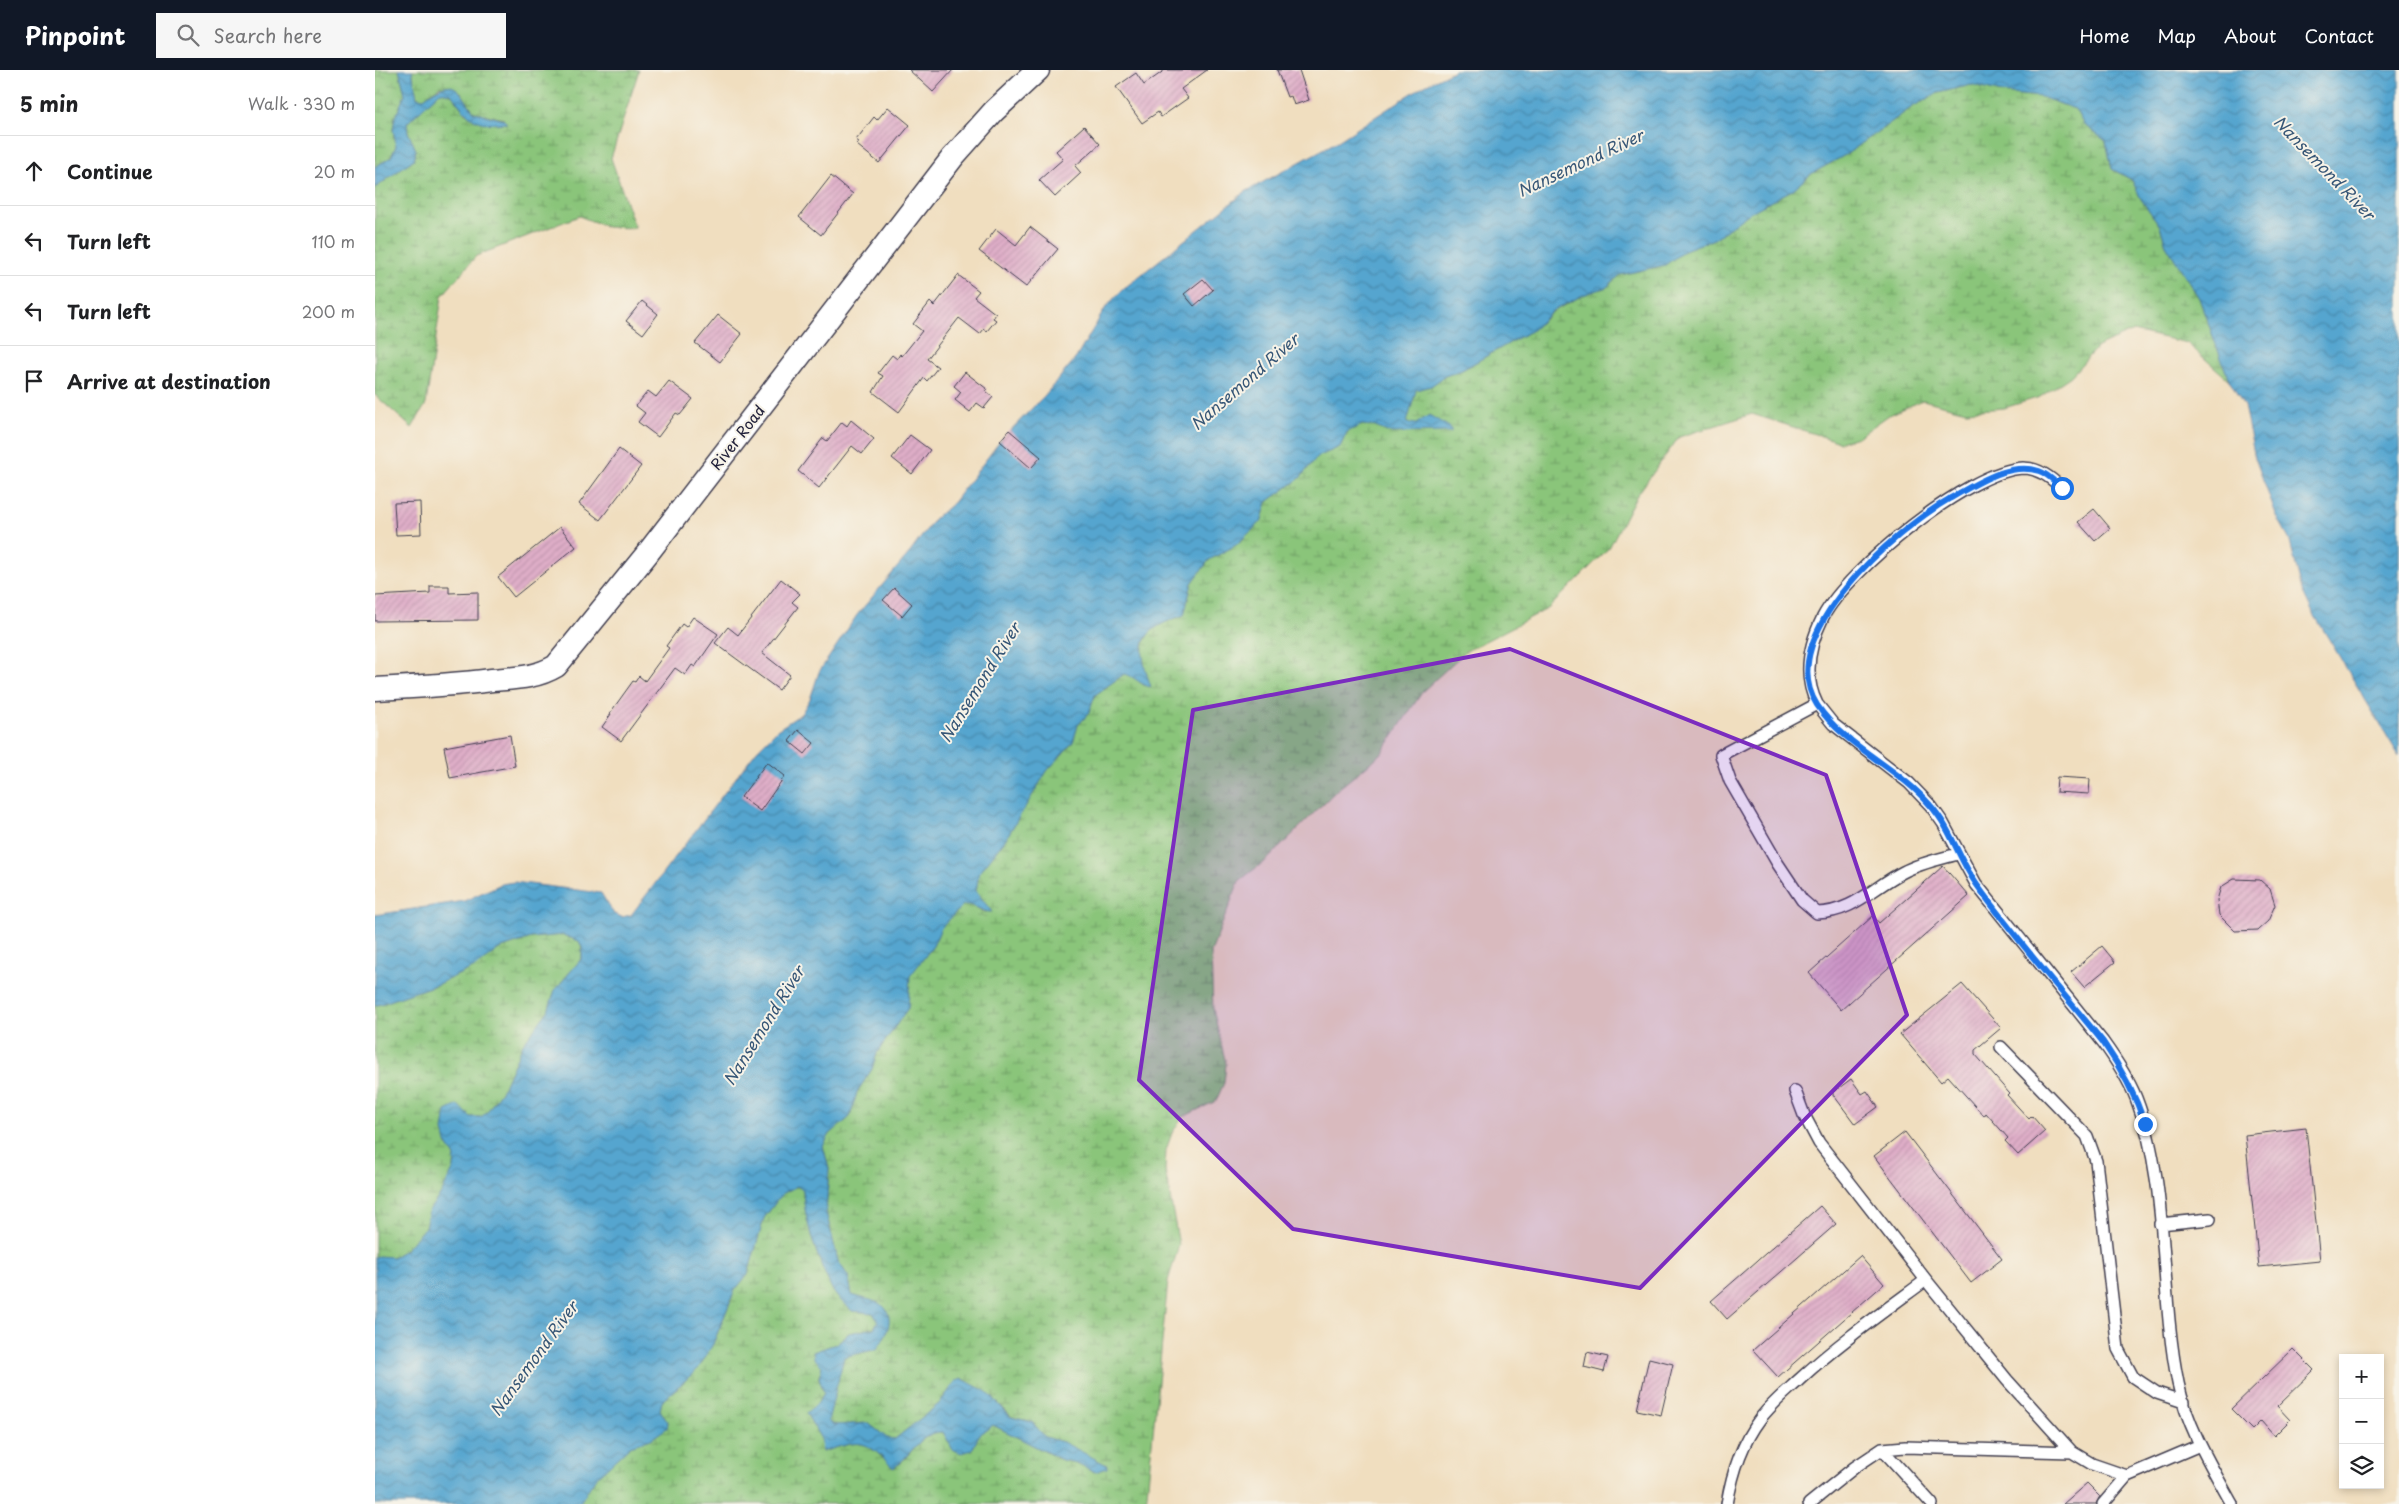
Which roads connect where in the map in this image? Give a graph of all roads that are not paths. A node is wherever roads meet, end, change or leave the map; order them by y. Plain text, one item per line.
1 (1038, 70) edge
2 (2062, 488) dead end
3 (375, 689) edge
4 (1817, 704) junction
5 (1959, 854) junction
6 (2001, 1047) dead end
7 (1795, 1091) dead end
8 (2210, 1219) dead end
9 (2160, 1224) junction
10 (1926, 1280) junction
11 (2184, 1402) junction
12 (2200, 1445) junction
13 (1882, 1450) junction
14 (2072, 1452) junction
15 (2127, 1476) junction
16 (1727, 1504) edge
17 (1809, 1504) edge
18 (1932, 1504) edge
19 (2103, 1504) edge
20 (2232, 1504) edge

1 - 3 street, River Road
2 - 4 lane
4 - 5 lane
4 - 5 lane
5 - 9 lane
6 - 11 lane
7 - 10 lane
8 - 9 lane
9 - 11 lane
10 - 14 lane
10 - 16 lane
11 - 12 lane
12 - 15 lane
12 - 20 lane
13 - 14 lane
13 - 17 lane
13 - 18 lane
14 - 15 lane
15 - 19 lane

